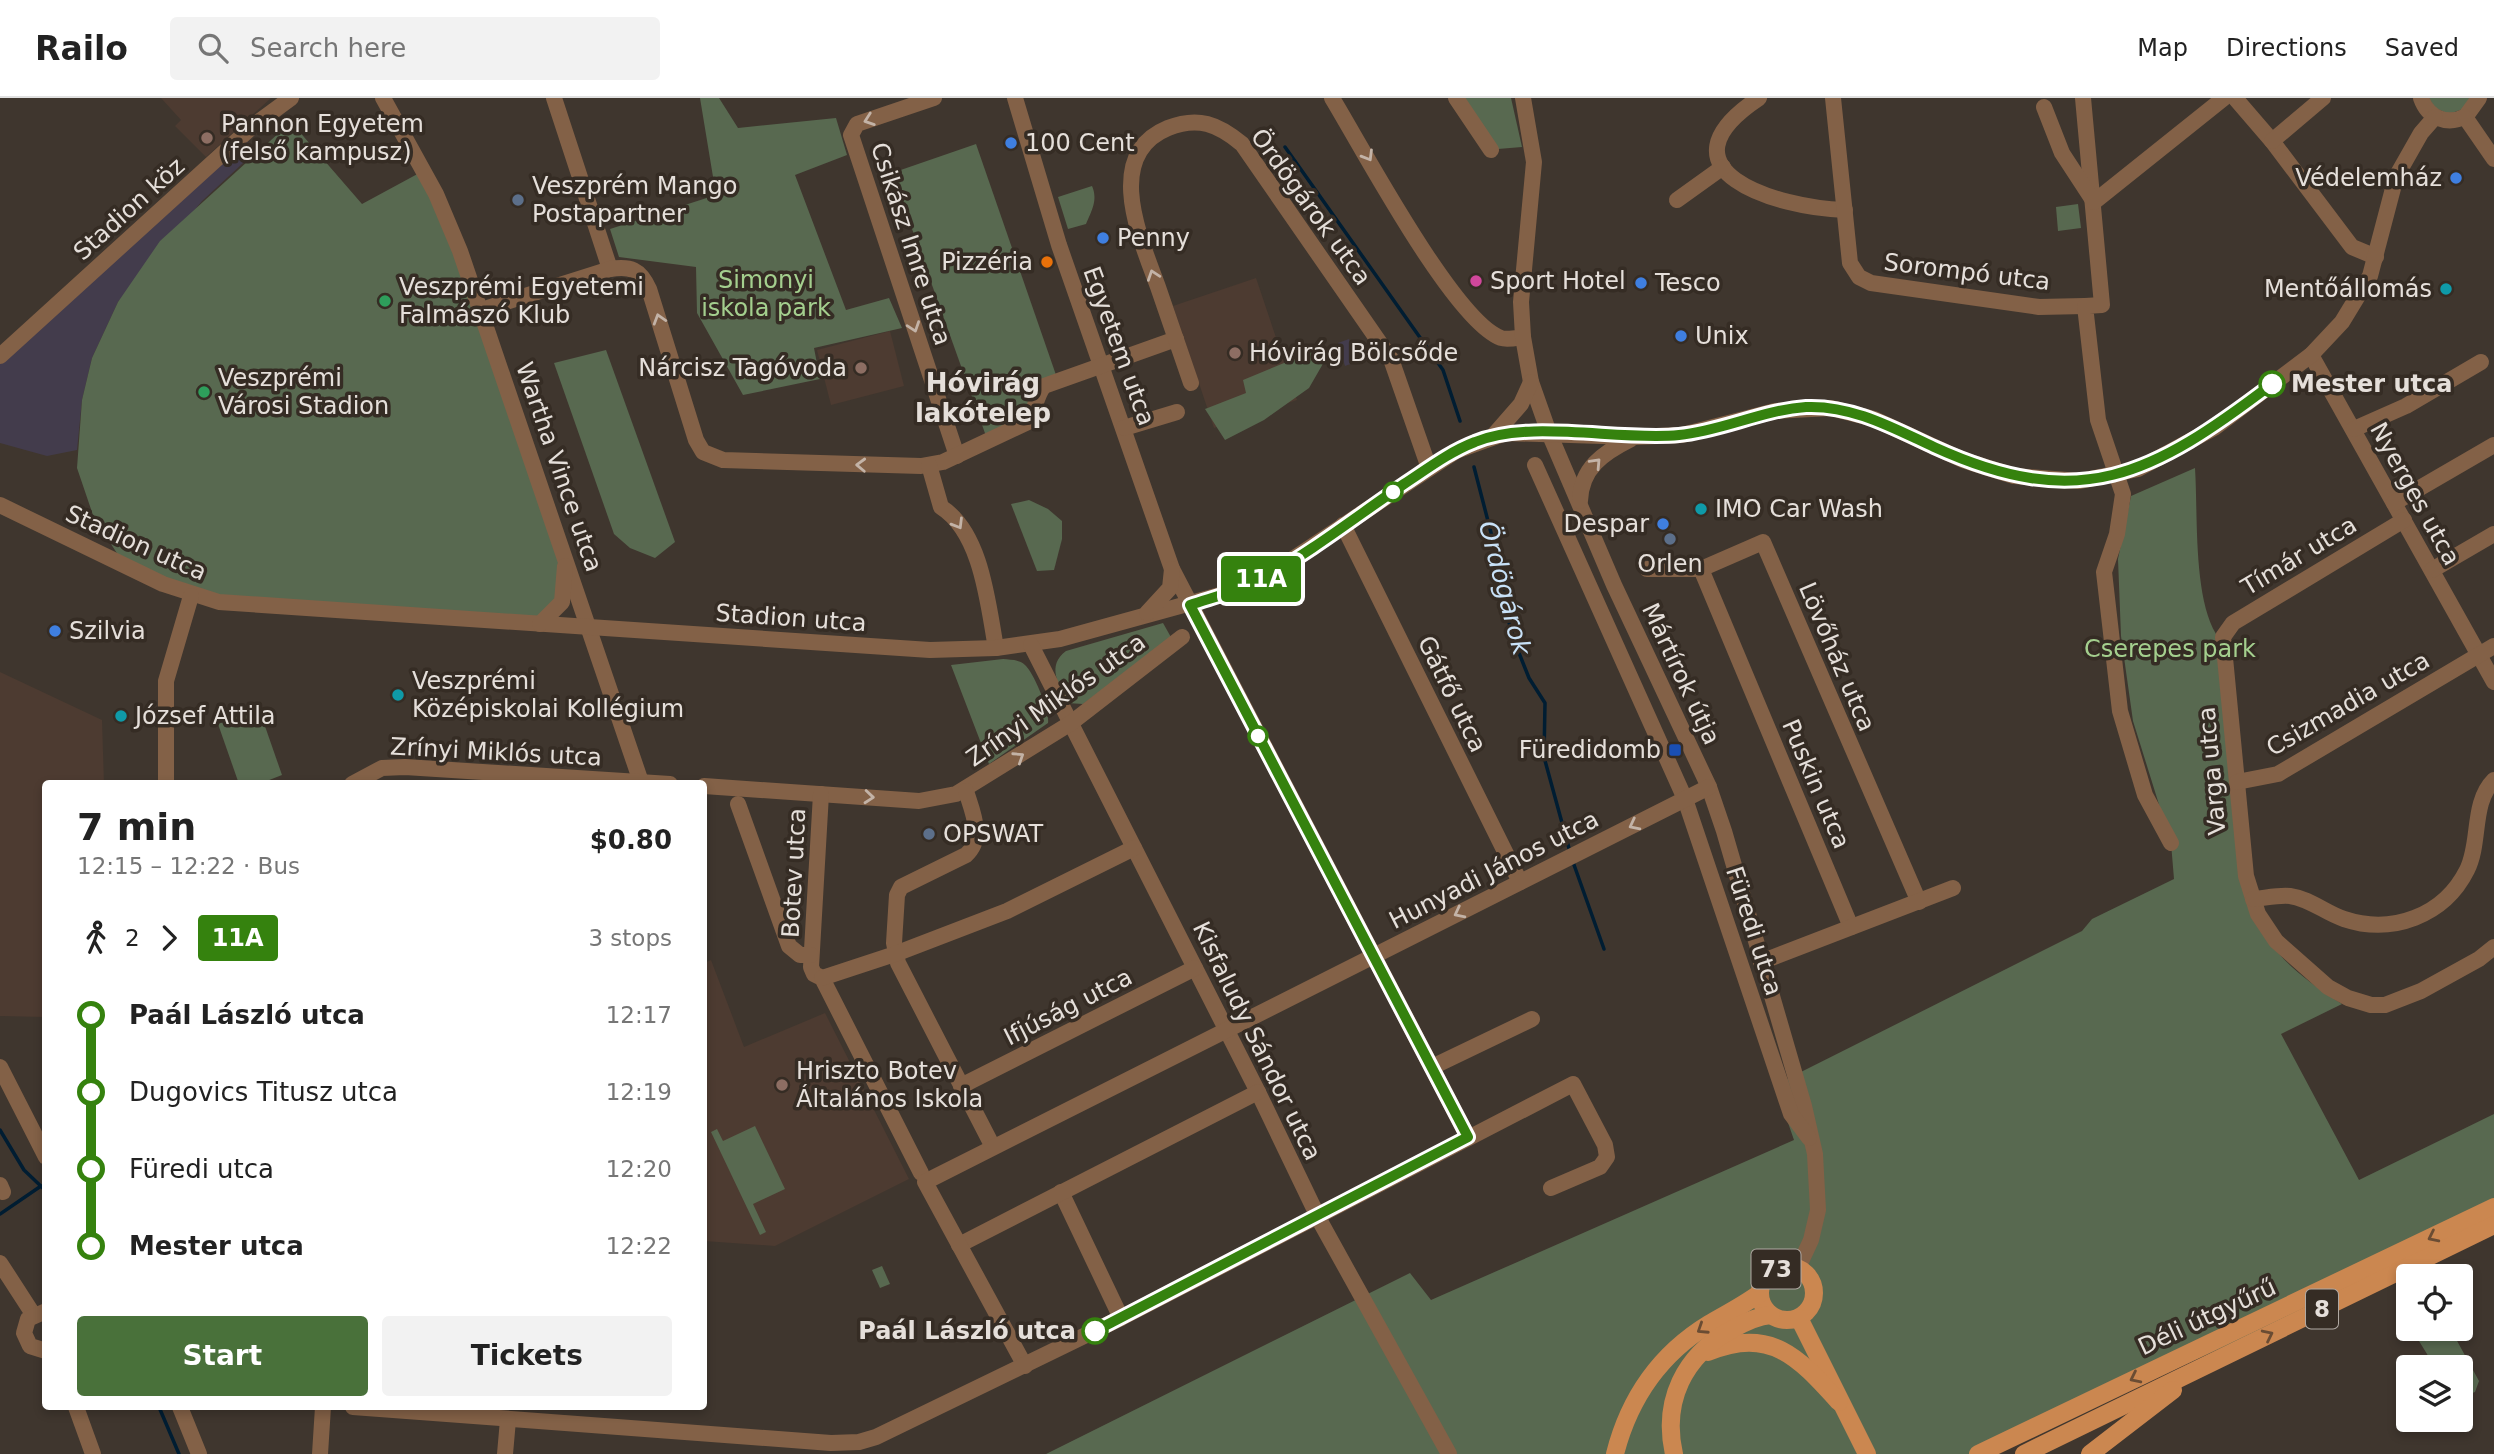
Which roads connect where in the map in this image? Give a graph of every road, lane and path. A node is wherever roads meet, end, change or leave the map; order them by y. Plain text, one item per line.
1 (291, 98) edge
2 (383, 98) edge
3 (554, 98) edge
4 (934, 98) edge
5 (1016, 98) edge
6 (1332, 98) edge
7 (1456, 98) edge
8 (1523, 98) edge
9 (1759, 98) edge
10 (1833, 98) edge
11 (2084, 98) edge
12 (2224, 98) edge
13 (2235, 98) edge
14 (2323, 98) edge
15 (2421, 98) edge
16 (2479, 98) edge
17 (2044, 107) dead end
18 (2435, 117) junction
19 (2465, 117) junction
20 (2272, 141) junction
21 (1491, 150) dead end
22 (2494, 159) edge
23 (1723, 167) junction
24 (1677, 200) dead end
25 (2094, 202) junction
26 (1845, 210) junction
27 (2376, 257) junction
28 (610, 269) junction
29 (2085, 306) junction
30 (481, 310) junction
31 (1522, 338) junction
32 (1176, 339) junction
33 (2311, 355) junction
34 (0, 356) edge
35 (2481, 362) dead end
36 (1100, 365) junction
37 (1531, 382) junction
38 (1191, 383) dead end
39 (1177, 412) dead end
40 (1124, 428) junction
41 (2354, 429) junction
42 (1549, 433) junction
43 (1493, 436) junction
44 (1633, 438) junction
45 (2494, 445) edge
46 (957, 456) junction
47 (929, 465) junction
48 (1535, 465) dead end
49 (1429, 468) junction
50 (2115, 476) junction
51 (1580, 503) junction
52 (2394, 503) junction
53 (0, 505) edge
54 (2404, 520) junction
55 (1343, 525) junction
56 (2494, 534) edge
57 (565, 557) junction
58 (1172, 569) junction
59 (1647, 569) dead end
60 (1701, 569) junction
61 (2432, 570) junction
62 (191, 596) junction
63 (1190, 605) junction
64 (1140, 617) junction
65 (540, 624) junction
66 (588, 627) junction
67 (2222, 637) joint
68 (1182, 638) dead end
69 (1031, 645) junction
70 (2494, 646) edge
71 (996, 649) junction
72 (2479, 655) junction
73 (2494, 682) edge
74 (1071, 723) junction
75 (166, 780) edge
76 (358, 780) edge
77 (610, 780) edge
78 (640, 780) edge
79 (2494, 780) edge
80 (2237, 782) junction
81 (707, 786) edge
82 (1709, 787) junction
83 (966, 791) junction
84 (821, 794) junction
85 (1685, 799) junction
86 (738, 804) dead end
87 (2171, 843) dead end
88 (1134, 848) junction
89 (1520, 882) junction
90 (1953, 888) dead end
91 (2253, 899) junction
92 (1919, 902) junction
93 (1852, 927) junction
94 (2494, 947) edge
95 (895, 954) junction
96 (811, 955) junction
97 (1374, 956) junction
98 (1761, 962) junction
99 (1195, 968) junction
100 (822, 978) junction
101 (1532, 1018) dead end
102 (1227, 1030) junction
103 (0, 1067) edge
104 (1432, 1067) junction
105 (961, 1086) junction
106 (1258, 1092) junction
107 (1468, 1137) junction
108 (1811, 1141) junction
109 (993, 1147) junction
110 (42, 1149) edge
111 (923, 1177) junction
112 (1551, 1188) dead end
113 (1062, 1192) junction
114 (2494, 1207) edge
115 (1317, 1215) junction
116 (2494, 1225) edge
117 (959, 1245) junction
118 (0, 1263) edge
119 (1798, 1268) junction
120 (1760, 1293) junction
121 (39, 1312) edge
122 (1771, 1315) junction
123 (1121, 1318) junction
124 (1799, 1318) junction
125 (42, 1351) edge
126 (1690, 1363) junction
127 (2207, 1365) junction
128 (1025, 1366) junction
129 (1839, 1402) junction
130 (77, 1410) edge
131 (181, 1410) edge
132 (323, 1410) edge
133 (388, 1410) edge
134 (508, 1420) junction
135 (840, 1449) edge
136 (93, 1454) edge
137 (199, 1454) edge
138 (320, 1454) edge
139 (505, 1454) edge
140 (1449, 1454) edge
141 (1615, 1454) edge
142 (1674, 1454) edge
143 (1867, 1454) edge
144 (1978, 1454) edge
145 (2024, 1454) edge
146 (2090, 1454) edge

1 - 34 street, Stadion köz
2 - 30 street, Wartha Vince utca
3 - 28 street
4 -> 46 street, Csikász Imre utca
5 - 36 street, Egyetem utca
6 -> 31 street
7 - 21 street
8 - 31 street, Mártírok útja
9 - 23 street
10 - 26 street, Sorompó utca
11 - 25 street
12 - 25 street
13 - 20 street
14 - 20 street
15 - 18 street
16 - 19 street
17 - 25 street
18 - 19 street
18 - 27 street, Stadion utca
19 - 22 street
20 - 27 street
23 - 24 street
23 - 26 street
25 - 29 street
26 - 29 street, Sorompó utca
27 - 33 street, Stadion utca
28 - 30 street
47 -> 28 street
29 - 50 street
30 - 57 street, Wartha Vince utca
31 - 37 street, Mártírok útja
32 - 36 street
32 - 38 street, Ördögárok utca
32 -> 49 street, Ördögárok utca
33 - 41 street, Nyerges utca
33 - 50 street, Stadion utca
35 - 41 street
36 - 40 street, Egyetem utca
36 - 46 street
37 - 42 street, Mártírok útja
37 - 43 street
39 - 40 street
40 - 58 street, Egyetem utca
41 - 52 street, Nyerges utca
42 - 43 street, Stadion utca
42 - 44 street, Stadion utca
42 - 51 street, Mártírok útja
43 - 49 street, Stadion utca
44 - 50 street, Stadion utca
51 -> 44 street
45 - 52 street
46 - 47 street
47 -> 71 street
48 - 85 street, Füredi utca
49 - 55 street, Stadion utca
50 - 87 street
51 - 82 street, Mártírok útja
52 - 54 street, Nyerges utca
53 - 62 street, Stadion utca
54 - 61 street, Nyerges utca
54 - 67 street, Tímár utca
55 - 63 street, Stadion utca
55 - 89 street, Gátfő utca
56 - 61 street
57 - 65 street
57 - 66 street, Wartha Vince utca
58 - 63 street, Egyetem utca
58 - 64 street
59 - 60 street, Lövőház utca
60 - 92 street, Lövőház utca
60 - 93 street, Puskin utca
61 - 72 street, Nyerges utca
62 - 65 street, Stadion utca
62 - 75 street
63 - 64 street, Stadion utca
63 - 97 street, Egyetem utca
64 - 69 street, Stadion utca
65 - 66 street, Stadion utca
66 - 71 street, Stadion utca
66 - 78 street, Wartha Vince utca
67 - 80 street, Varga utca
68 - 74 street, Zrínyi Miklós utca
69 - 71 street, Stadion utca
69 - 74 street, Kisfaludy Sándor utca
70 - 72 street, Csizmadia utca
72 - 73 street, Nyerges utca
72 - 80 street, Csizmadia utca
83 -> 74 street, Zrínyi Miklós utca
74 - 88 street, Kisfaludy Sándor utca
76 - 77 street, Zrínyi Miklós utca
79 - 91 street
80 - 91 street, Varga utca
81 - 84 street, Zrínyi Miklós utca
82 - 85 street, Hunyadi János utca
82 - 98 street, Mártírok útja
84 -> 83 street, Zrínyi Miklós utca
83 - 95 street
84 - 96 street, Botev utca
85 -> 89 street, Hunyadi János utca
85 - 108 street, Füredi utca
86 - 96 street, Botev utca
88 - 95 street
88 - 99 street, Kisfaludy Sándor utca
89 -> 97 street, Hunyadi János utca
90 - 92 street
91 - 94 street, Varga utca
92 - 93 street
93 - 98 street
95 - 100 street
95 - 105 street
96 - 100 street, Botev utca
97 - 102 street, Hunyadi János utca
97 - 104 street, Egyetem utca
98 - 108 street, Mártírok útja
99 - 102 street, Kisfaludy Sándor utca
99 - 105 street, Ifjúság utca
100 - 111 street, Botev utca
101 - 104 street
102 - 106 street, Kisfaludy Sándor utca
102 - 109 street, Hunyadi János utca
103 - 110 street
104 - 107 street, Egyetem utca
105 - 109 street
106 - 113 street
106 - 115 street, Kisfaludy Sándor utca
107 - 112 street
107 - 115 street
108 - 119 street, Mártírok útja
109 - 111 street, Hunyadi János utca
111 - 117 street, Botev utca
113 - 117 street
113 - 123 street
114 -> 144 main road, Déli útgyűrű / 8
115 - 123 street
115 - 140 street, Kisfaludy Sándor utca
127 -> 116 main road, Déli útgyűrű / 8
117 - 128 street, Botev utca
118 - 121 street
119 - 120 main road, 73
119 - 124 main road, 73
120 - 122 main road, 73
120 -> 141 main road
121 - 125 street
122 - 124 main road, 73
122 - 126 main road
123 - 128 street
124 - 129 main road, 73
126 - 129 main road
126 - 142 main road
127 - 145 main road, Déli útgyűrű / 8
127 - 146 main road
128 - 135 street
129 - 143 main road, 73
130 - 136 street
131 - 137 street
132 - 138 street
133 - 134 street
134 - 135 street
134 - 139 street

